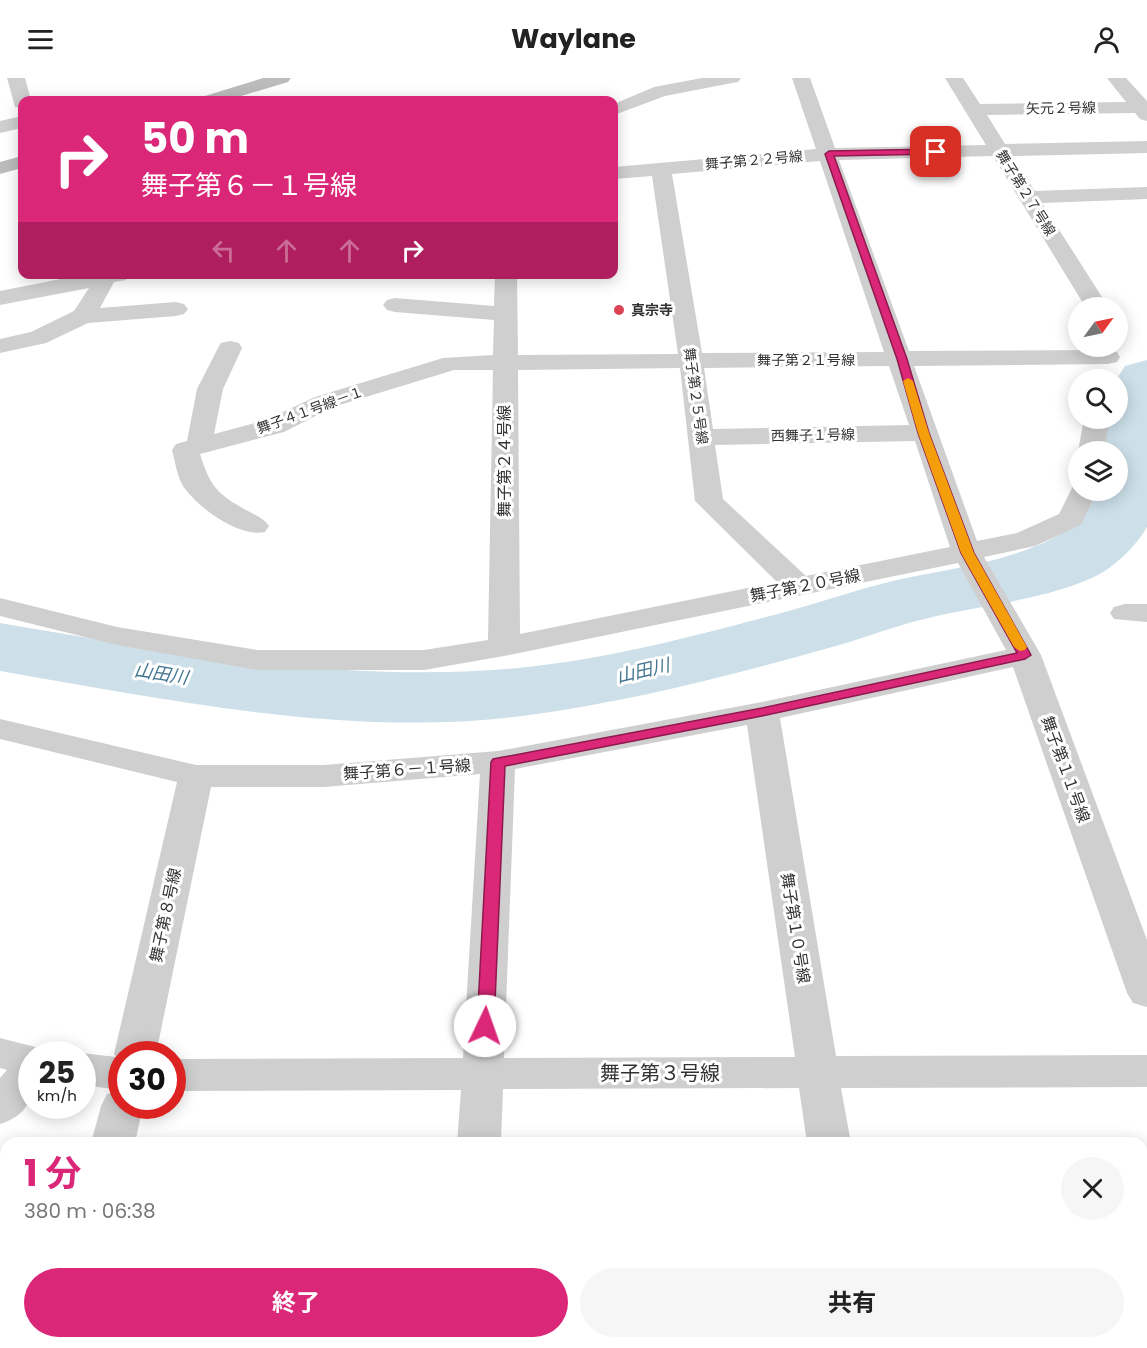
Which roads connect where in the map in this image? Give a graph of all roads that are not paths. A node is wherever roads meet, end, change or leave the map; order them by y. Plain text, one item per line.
1 (16, 78) edge
2 (282, 78) edge
3 (732, 78) edge
4 (801, 78) edge
5 (954, 78) edge
6 (1116, 78) edge
7 (20, 96) edge
8 (224, 96) edge
9 (618, 108) edge
10 (1145, 109) edge
11 (974, 110) junction
12 (18, 123) edge
13 (0, 128) edge
14 (1147, 147) edge
15 (1000, 150) junction
16 (829, 154) junction
17 (18, 163) edge
18 (0, 168) edge
19 (661, 168) junction
20 (618, 173) edge
21 (1147, 193) edge
22 (1029, 196) junction
23 (102, 279) edge
24 (111, 279) edge
25 (506, 279) edge
26 (1091, 297) edge
27 (0, 298) edge
28 (395, 305) dead end
29 (176, 309) dead end
30 (505, 314) junction
31 (83, 316) junction
32 (0, 346) edge
33 (230, 348) dead end
34 (902, 359) junction
35 (691, 360) junction
36 (1107, 361) edge
37 (504, 363) junction
38 (924, 433) junction
39 (701, 437) junction
40 (192, 448) junction
41 (1079, 501) edge
42 (255, 526) dead end
43 (968, 553) junction
44 (799, 586) junction
45 (0, 607) edge
46 (504, 646) junction
47 (1025, 655) junction
48 (762, 712) junction
49 (0, 729) edge
50 (498, 762) junction
51 (196, 776) junction
52 (1147, 993) edge
53 (138, 1041) edge
54 (0, 1053) edge
55 (18, 1058) edge
56 (1147, 1071) edge
57 (820, 1073) junction
58 (483, 1074) junction
59 (186, 1075) edge
60 (18, 1086) edge
61 (0, 1108) edge
62 (119, 1119) edge
63 (114, 1137) edge
64 (479, 1137) edge
65 (828, 1137) edge

1 - 7 street
2 - 8 main road
3 - 9 street
4 - 16 street, 舞子第１１号線
5 - 11 street, 舞子第２７号線
6 - 10 street
10 - 11 street, 矢元２号線
11 - 15 street, 舞子第２７号線
12 - 13 street
14 - 15 street, 舞子第２２号線
15 - 16 street, 舞子第２２号線
15 - 22 street, 舞子第２７号線
16 - 19 street, 舞子第２２号線
16 - 34 street, 舞子第１１号線
17 - 18 main road
19 - 20 street, 舞子第２２号線
19 - 35 street, 舞子第２５号線
21 - 22 street
22 - 26 street, 舞子第２７号線
23 - 27 street
24 - 31 street
25 - 30 street, 舞子第２４号線
28 - 30 street
29 - 31 street
30 - 37 street, 舞子第２４号線
31 - 32 street
33 - 40 street
34 - 35 street, 舞子第２１号線
34 - 36 street, 舞子第２１号線
34 - 38 street, 舞子第１１号線
35 - 37 street, 舞子第２１号線
35 - 39 street, 舞子第２５号線
37 - 40 street, 舞子４１号線－１
37 - 46 street, 舞子第２４号線
38 - 39 street, 西舞子１号線
38 - 43 street, 舞子第１１号線
39 - 44 street, 舞子第２５号線
40 - 42 street
41 - 43 street, 舞子第２０号線
43 - 44 street, 舞子第２０号線
43 - 47 street, 舞子第１１号線
44 - 46 street, 舞子第２０号線
45 - 46 street, 舞子第２０号線
47 - 48 street, 舞子第６－１号線
47 - 52 street, 舞子第１１号線
48 - 50 street, 舞子第６－１号線
48 - 57 street, 舞子第１０号線
49 - 51 street, 舞子第６－１号線
50 - 51 street, 舞子第６－１号線
50 - 58 street
51 - 53 street, 舞子第８号線
54 - 55 street
56 - 57 street, 舞子第３号線
57 - 58 street, 舞子第３号線
57 - 65 street, 舞子第１０号線
58 - 59 street, 舞子第３号線
58 - 64 street
60 - 61 street
62 - 63 street

